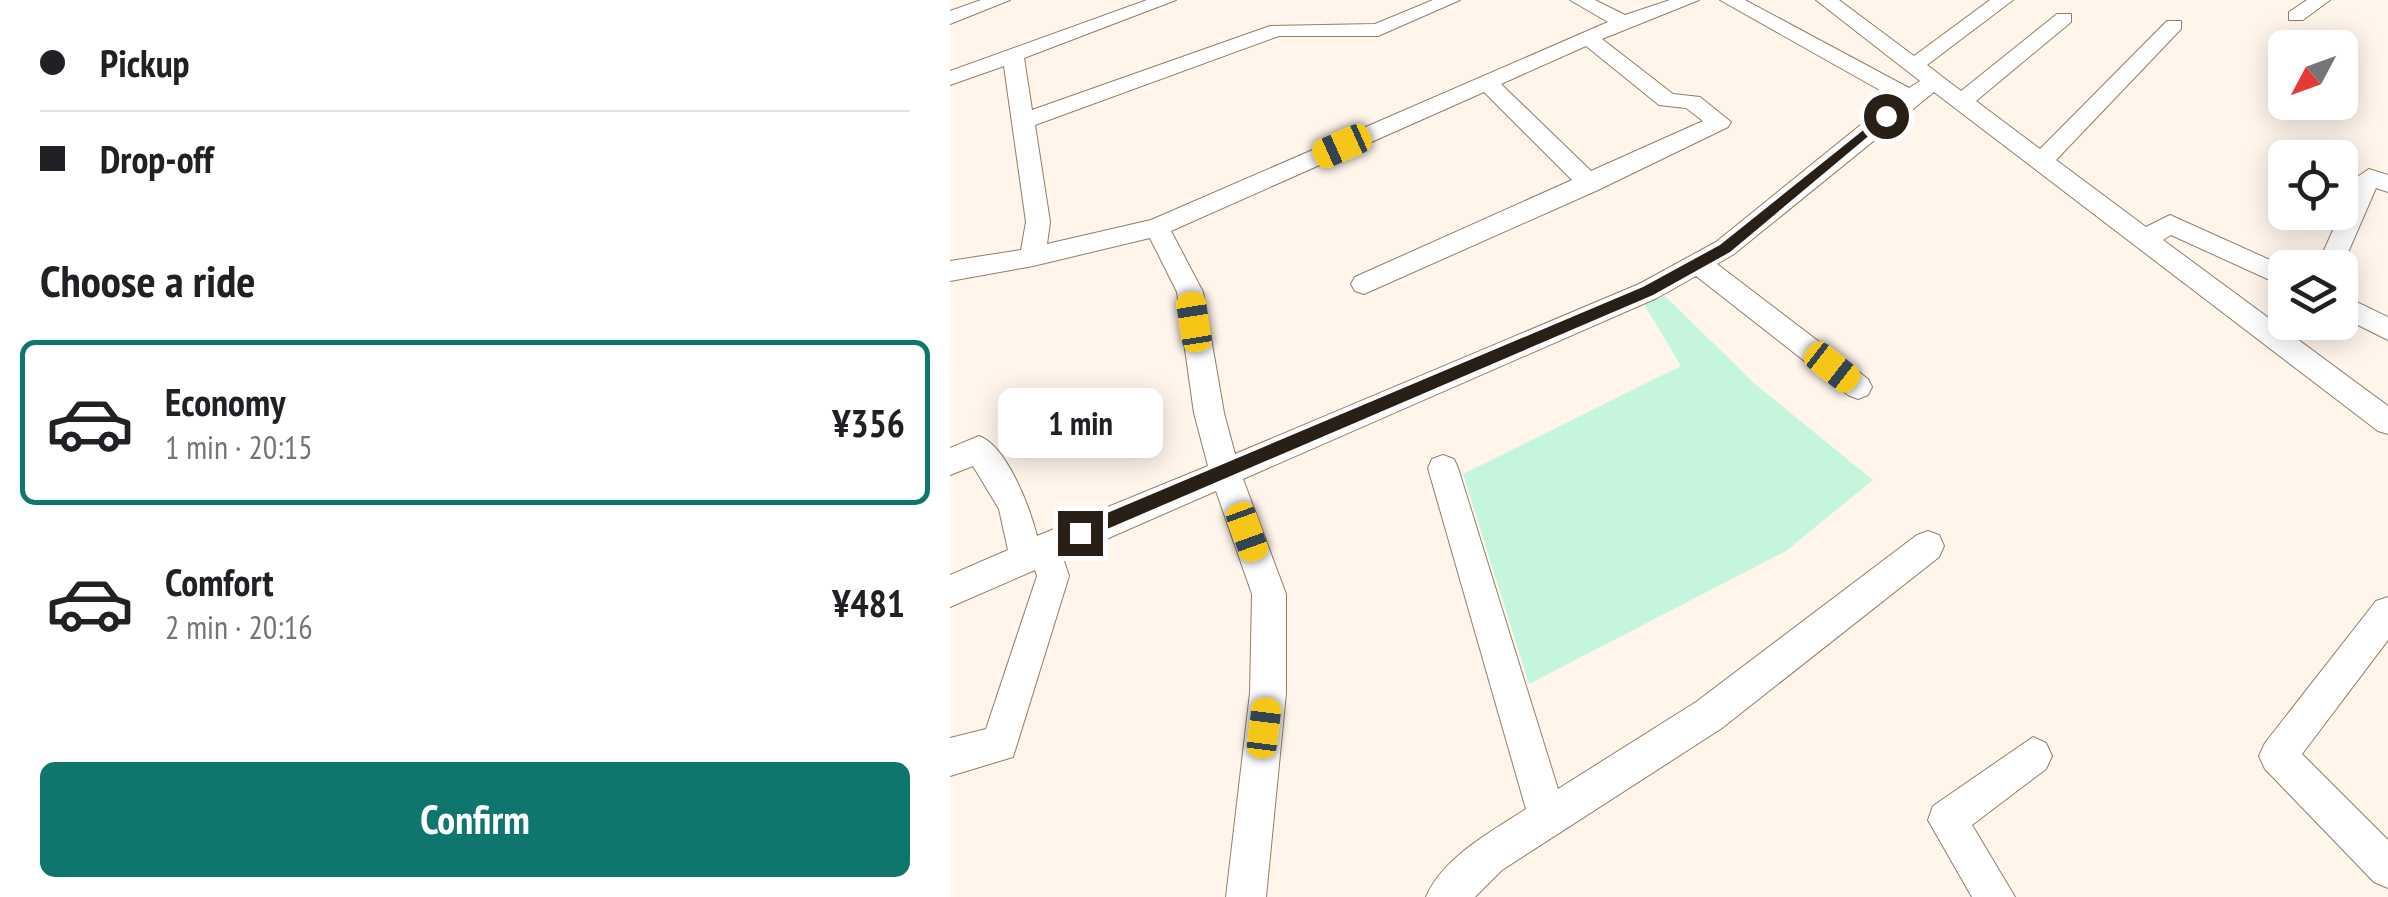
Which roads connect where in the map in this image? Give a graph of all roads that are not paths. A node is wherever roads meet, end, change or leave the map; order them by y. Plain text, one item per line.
1 (1000, 0) edge
2 (1166, 0) edge
3 (1450, 0) edge
4 (1580, 0) edge
5 (1689, 0) edge
6 (1730, 0) edge
7 (1826, 0) edge
8 (2003, 0) edge
9 (2320, 0) edge
10 (2296, 16) dead end
11 (950, 18) edge
12 (2064, 18) dead end
13 (1624, 22) junction
14 (2174, 26) dead end
15 (1588, 38) junction
16 (1012, 55) junction
17 (1913, 66) junction
18 (950, 78) edge
19 (1934, 82) junction
20 (1486, 83) junction
21 (1909, 97) junction
22 (1960, 102) junction
23 (1025, 121) junction
24 (2042, 161) junction
25 (1590, 184) junction
26 (2388, 184) edge
27 (1157, 227) junction
28 (2144, 239) junction
29 (2336, 250) edge
30 (1032, 258) junction
31 (1697, 263) junction
32 (2268, 269) edge
33 (950, 271) edge
34 (1364, 284) dead end
35 (2358, 314) edge
36 (2388, 330) edge
37 (1858, 388) dead end
38 (2388, 422) edge
39 (950, 462) edge
40 (1443, 468) dead end
41 (1224, 470) junction
42 (1928, 546) dead end
43 (1034, 552) junction
44 (950, 591) edge
45 (2388, 614) edge
46 (2033, 756) dead end
47 (950, 757) edge
48 (1547, 815) junction
49 (2388, 868) edge
50 (1246, 897) edge
51 (1446, 897) edge
52 (1995, 897) edge

1 - 11 street
2 - 16 street
3 - 23 street
4 - 13 street
5 - 13 street
6 - 21 street
7 - 17 street
8 - 17 street
9 - 10 street
12 - 22 street
13 - 15 street
14 - 24 street
15 - 20 street
15 - 25 street
16 - 18 street
16 - 23 street
17 - 19 street
19 - 21 street
19 - 22 street
20 - 25 street
20 - 27 street
21 - 31 street
22 - 24 street
23 - 30 street
24 - 28 street
25 - 34 street
26 - 29 street
27 - 30 street
27 - 41 street
28 - 32 street
28 - 38 street
30 - 33 street
31 - 37 street
31 - 41 street
35 - 36 street
39 - 43 street
40 - 48 street
41 - 43 street
41 - 50 street
42 - 48 street
43 - 44 street
43 - 47 street
45 - 49 street
46 - 52 street
48 - 51 street

